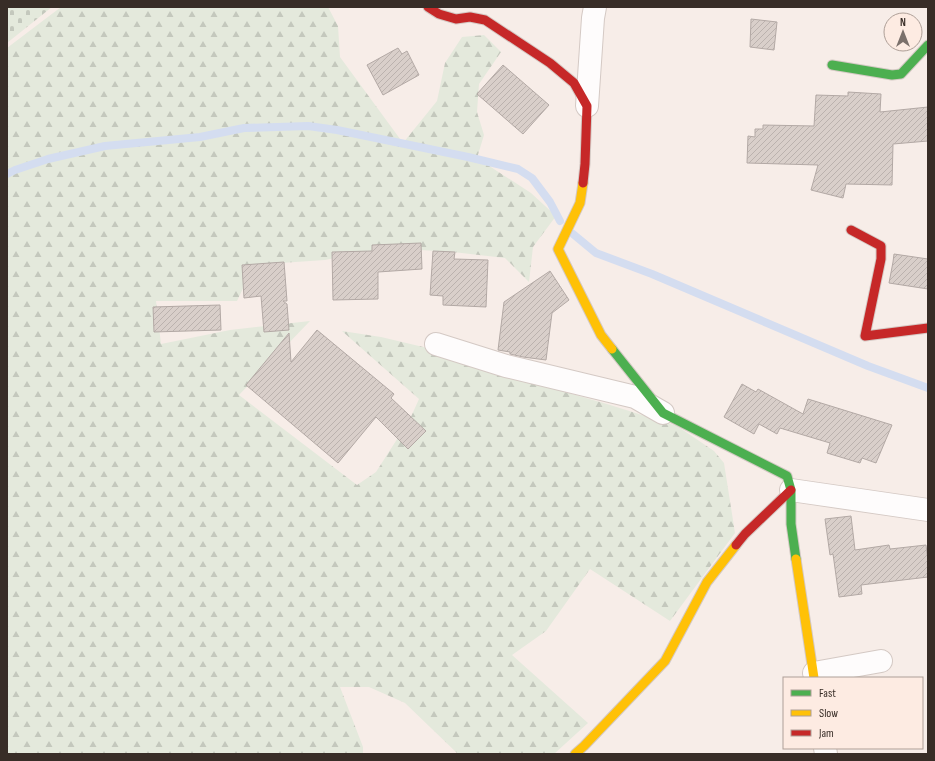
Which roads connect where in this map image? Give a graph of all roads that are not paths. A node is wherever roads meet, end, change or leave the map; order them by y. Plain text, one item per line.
1 (428, 7) edge
2 (595, 7) edge
3 (928, 45) edge
4 (832, 65) dead end
5 (586, 106) junction
6 (851, 230) dead end
7 (928, 328) edge
8 (436, 344) dead end
9 (663, 413) junction
10 (791, 490) junction
11 (928, 510) edge
12 (881, 661) dead end
13 (814, 676) edge
14 (575, 754) edge

1 - 5 street
2 - 5 street
3 - 4 street
5 - 9 street
6 - 7 street
8 - 9 street
9 - 10 street
10 - 11 street
10 - 13 street
10 - 14 street
12 - 13 street

